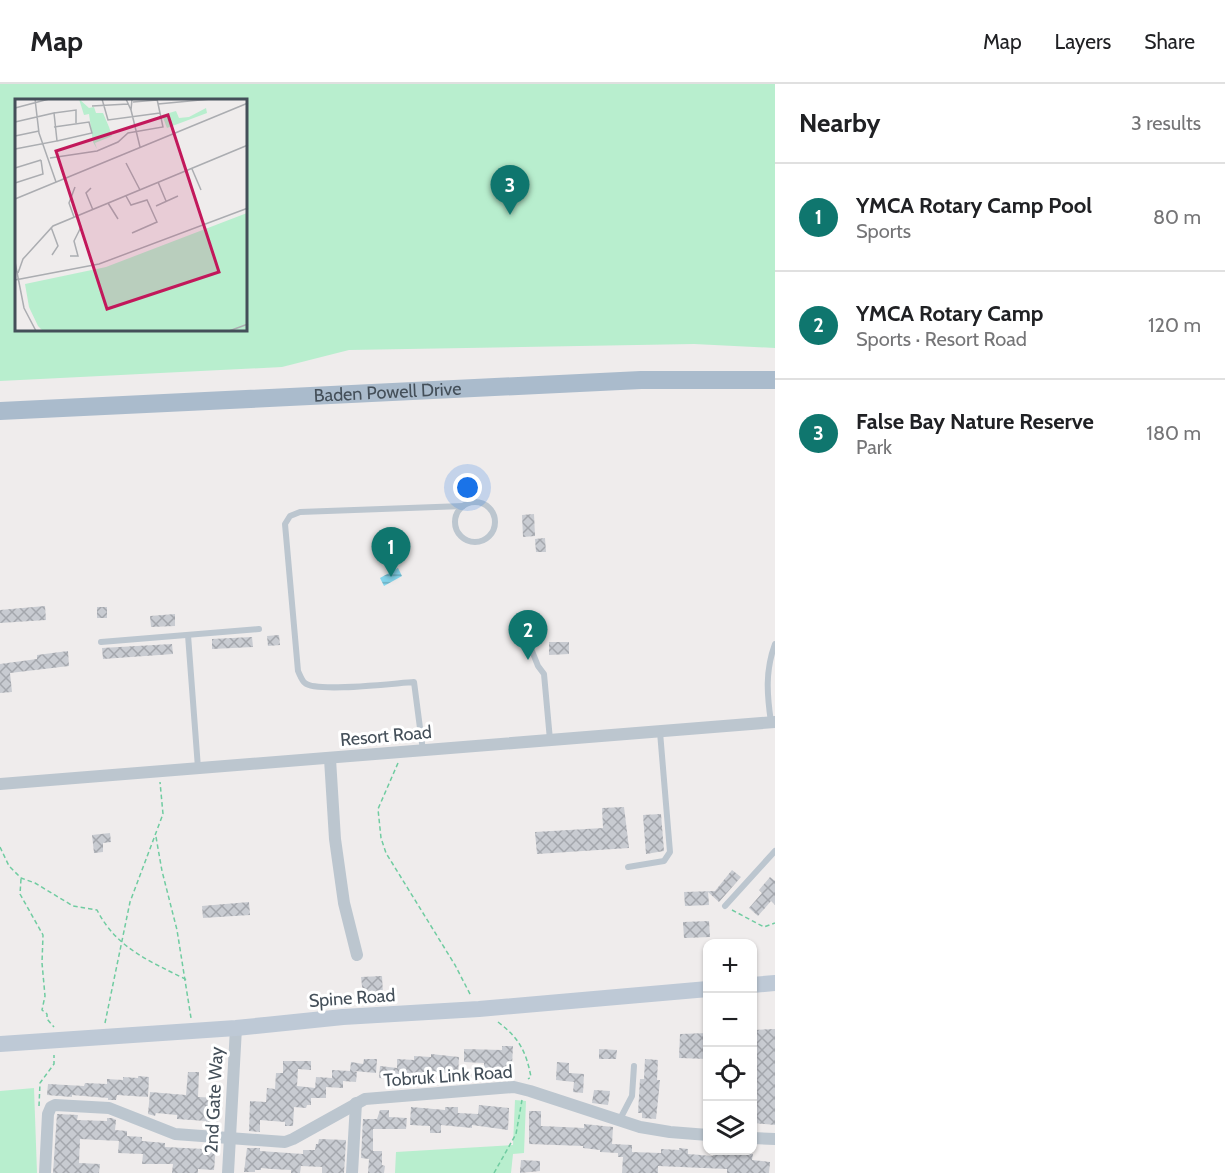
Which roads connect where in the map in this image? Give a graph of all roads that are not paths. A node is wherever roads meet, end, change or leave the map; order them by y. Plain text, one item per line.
1 (775, 380) edge
2 (0, 411) edge
3 (463, 506) junction
4 (520, 621) dead end
5 (259, 629) dead end
6 (188, 635) junction
7 (100, 642) dead end
8 (775, 644) edge
9 (773, 722) edge
10 (660, 732) junction
11 (550, 741) junction
12 (423, 751) junction
13 (330, 759) junction
14 (198, 769) junction
15 (0, 784) edge
16 (775, 851) edge
17 (628, 867) dead end
18 (726, 906) road end
19 (357, 956) dead end
20 (775, 983) edge
21 (757, 985) edge
22 (703, 989) edge
23 (236, 1028) junction
24 (0, 1044) edge
25 (634, 1066) dead end
26 (356, 1103) junction
27 (619, 1121) junction
28 (703, 1135) edge
29 (757, 1137) edge
30 (231, 1139) junction
31 (775, 1139) edge
32 (45, 1173) edge
33 (228, 1173) edge
34 (352, 1173) edge

1 - 2 main road, Baden Powell Drive
3 - 3 lane
3 - 12 lane
4 - 11 lane
5 - 6 lane
6 - 7 lane
6 - 14 lane
8 - 9 lane
9 - 10 street, Resort Road
10 - 11 street, Resort Road
10 - 17 lane
11 - 12 street, Resort Road
12 - 13 street, Resort Road
13 - 14 street, Resort Road
13 - 19 street
14 - 15 street, Resort Road
16 - 18 lane
20 - 21 main road
22 - 23 main road, Spine Road
23 - 24 main road, Spine Road
23 - 30 street, 2nd Gate Way
25 - 27 lane
26 - 27 street, Tobruk Link Road
26 - 30 street, Tobruk Link Road
26 - 34 street
27 - 28 street, Tobruk Link Road
29 - 31 street
30 - 32 street, Tobruk Link Road
30 - 33 street, 2nd Gate Way

